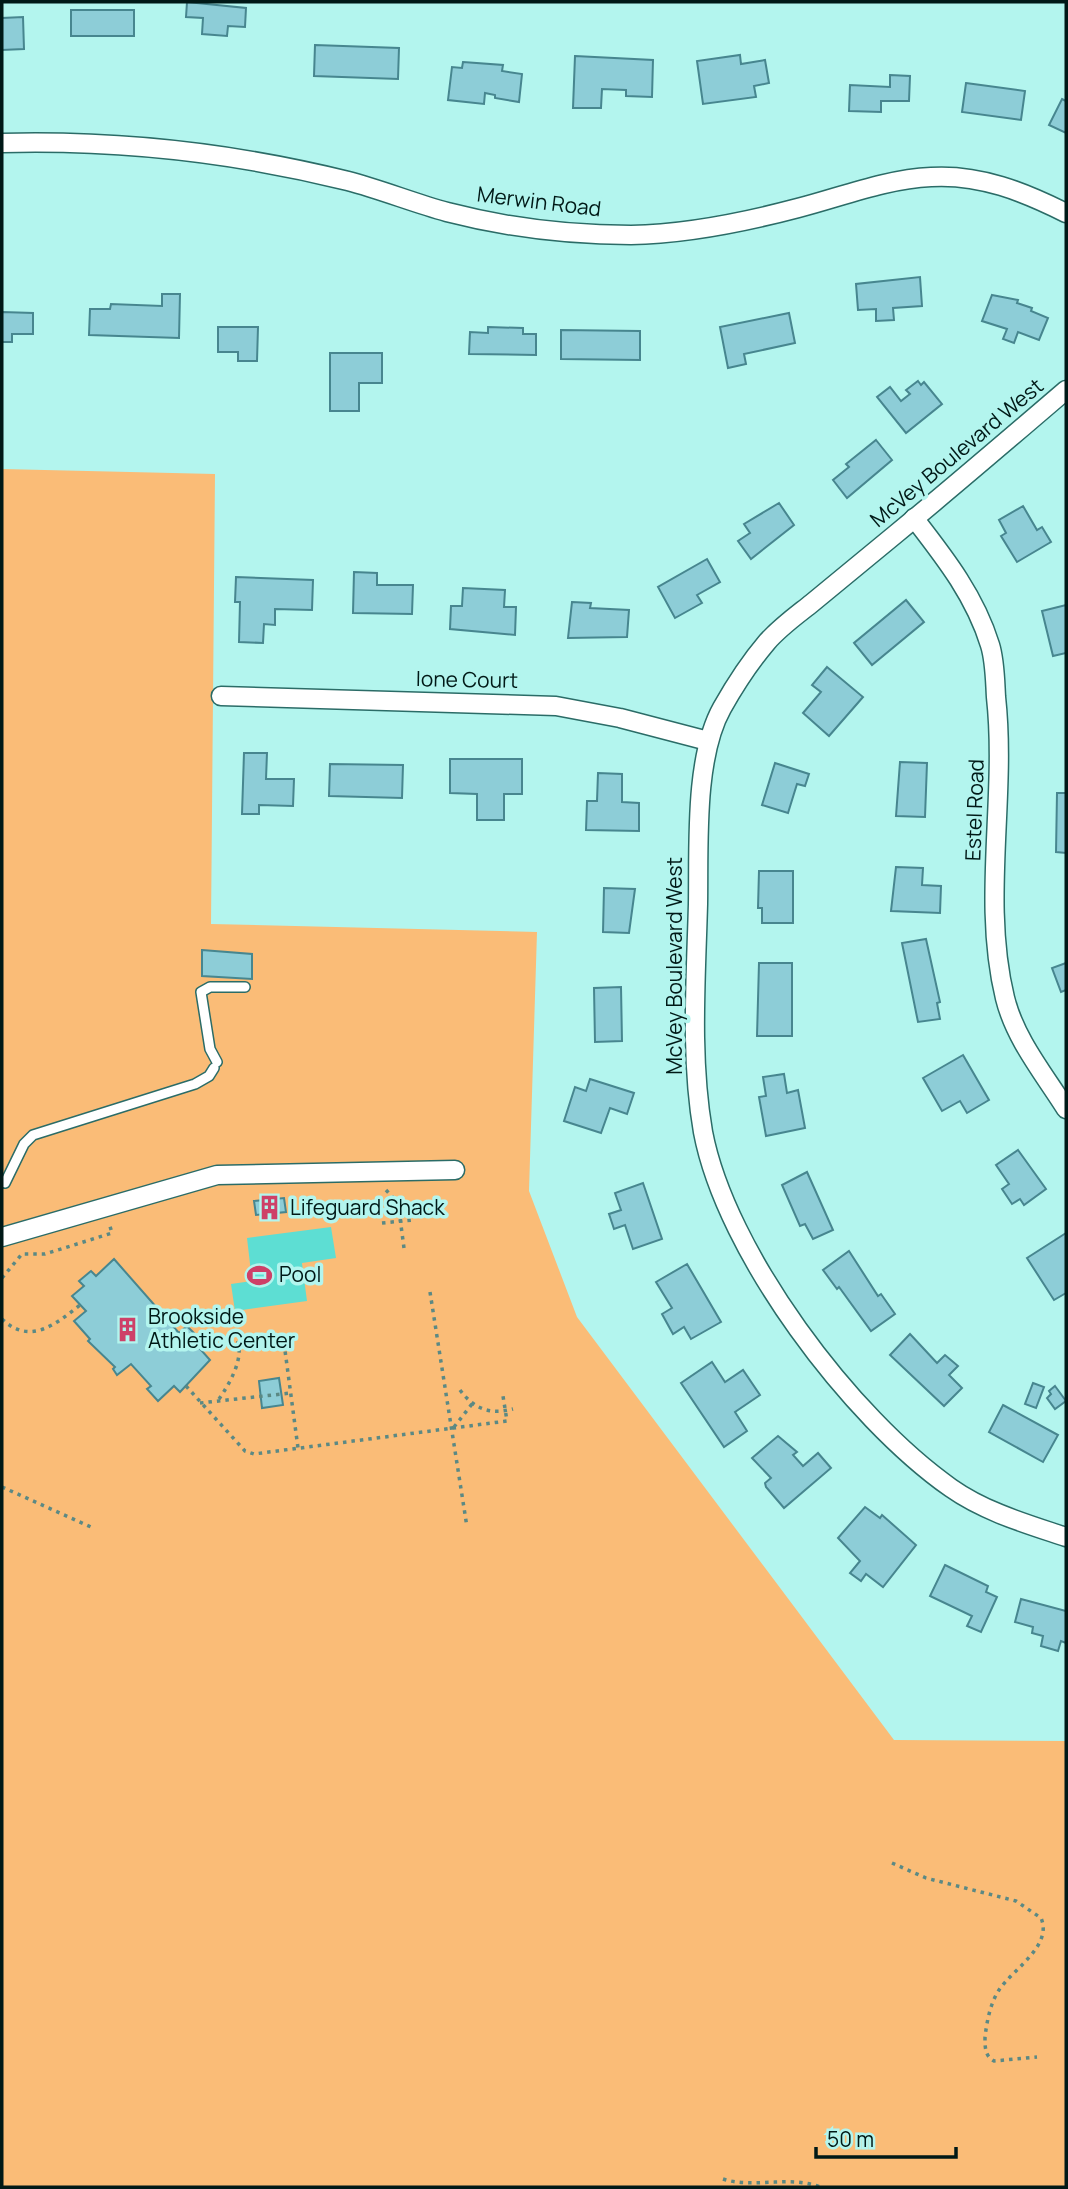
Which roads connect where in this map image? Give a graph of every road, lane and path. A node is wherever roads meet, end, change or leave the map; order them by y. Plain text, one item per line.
1 (2, 143) edge
2 (1066, 213) edge
3 (1066, 390) edge
4 (914, 519) junction
5 (221, 696) dead end
6 (708, 741) junction
7 (245, 988) dead end
8 (1066, 1109) edge
9 (455, 1170) dead end
10 (5, 1183) dead end
11 (379, 1188) dead end
12 (108, 1217) dead end
13 (413, 1220) dead end
14 (400, 1221) junction
15 (382, 1223) dead end
16 (2, 1237) edge
17 (404, 1248) dead end
18 (2, 1278) edge
19 (430, 1292) dead end
20 (80, 1305) dead end
21 (2, 1319) edge
22 (236, 1337) dead end
23 (284, 1343) dead end
24 (186, 1386) dead end
25 (460, 1390) dead end
26 (291, 1392) junction
27 (503, 1396) dead end
28 (218, 1400) junction
29 (201, 1402) junction
30 (472, 1404) junction
31 (513, 1409) dead end
32 (505, 1411) junction
33 (453, 1427) junction
34 (298, 1448) junction
35 (2, 1487) edge
36 (91, 1527) dead end
37 (467, 1527) dead end
38 (1066, 1537) edge
39 (892, 1863) dead end
40 (1037, 2057) dead end
41 (723, 2179) dead end
42 (820, 2187) edge

1 - 2 street, Merwin Road
3 - 4 street, McVey Boulevard West
4 - 6 street, McVey Boulevard West
4 - 8 street, Estel Road
5 - 6 street, Ione Court
6 - 38 street, McVey Boulevard West
7 - 10 lane
9 - 16 street
11 - 14 path
12 - 18 path
13 - 14 path
14 - 15 path
14 - 17 path
19 - 33 path
20 - 21 path
22 - 28 path
23 - 26 path
24 - 29 path
25 - 30 path
26 - 28 path
26 - 34 path
27 - 32 path
28 - 29 path
29 - 34 path
30 - 32 path
30 - 33 path
31 - 32 path
32 - 33 path
33 - 34 path
33 - 37 path
35 - 36 path
39 - 40 path
41 - 42 path

